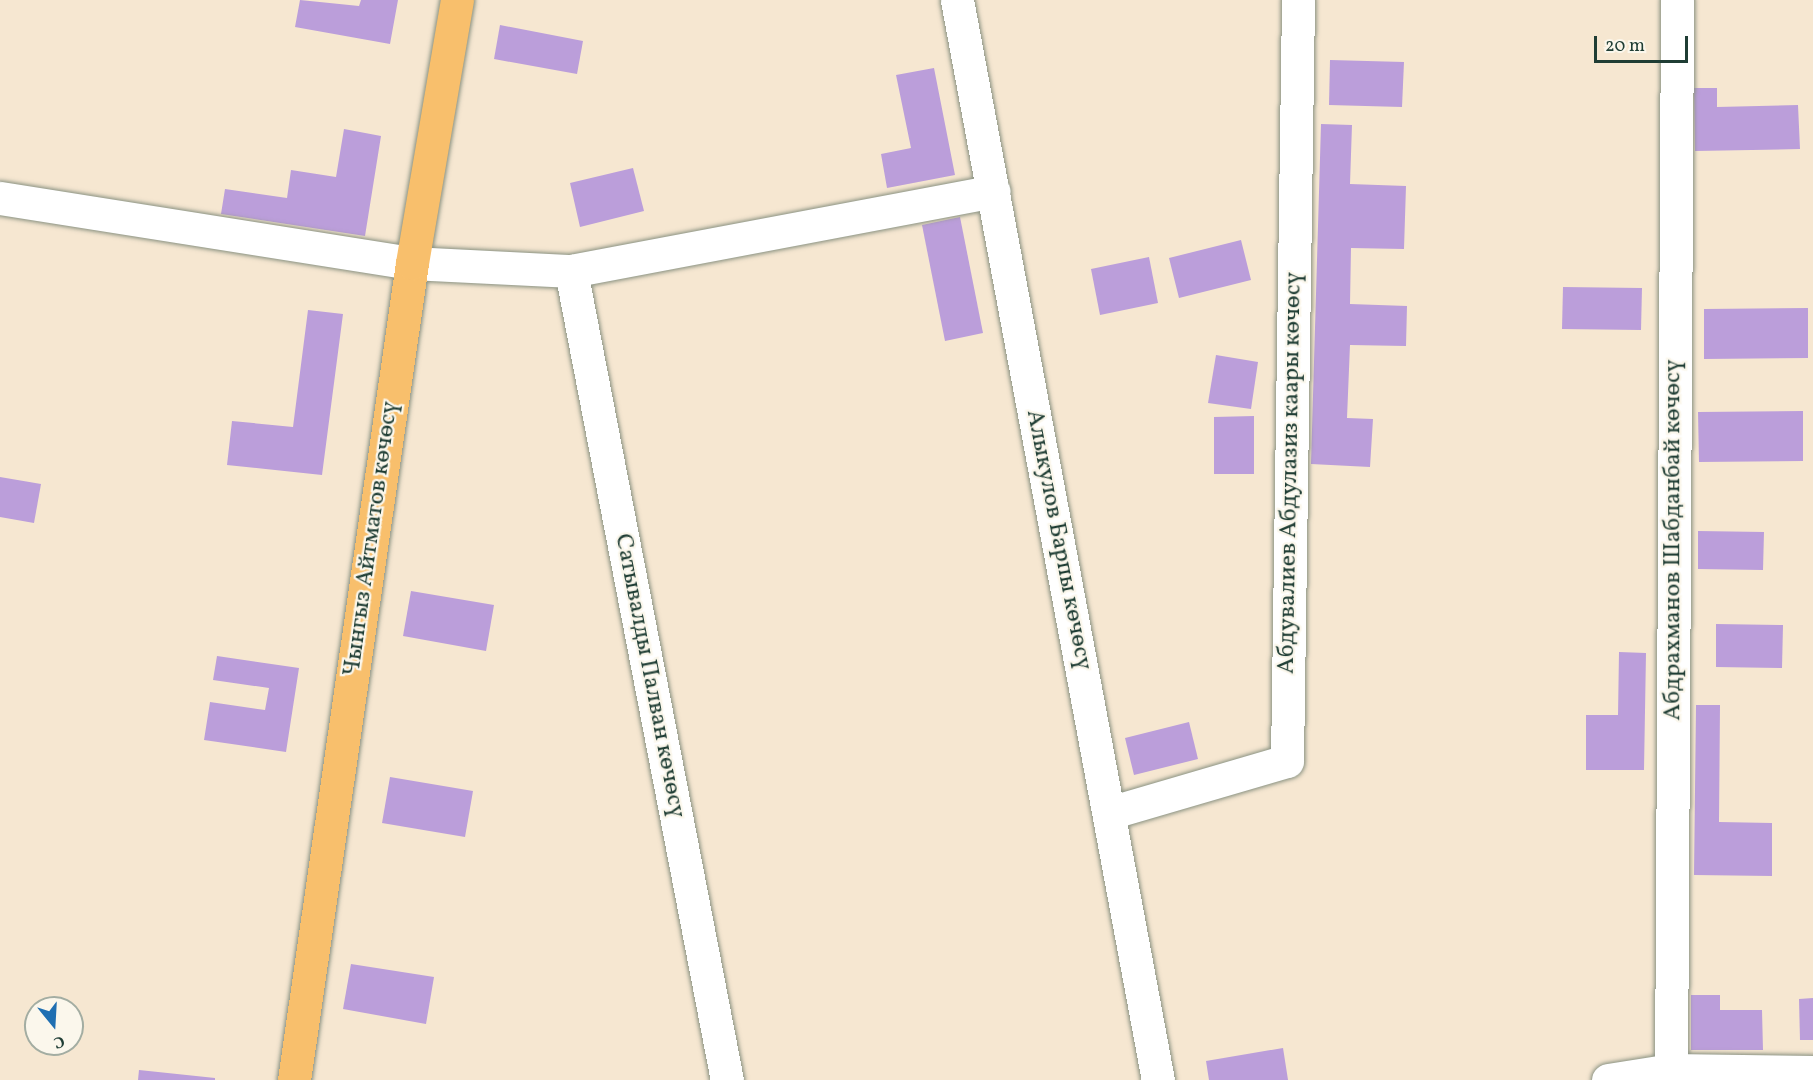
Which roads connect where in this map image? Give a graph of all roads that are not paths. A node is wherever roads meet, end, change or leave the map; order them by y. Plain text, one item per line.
1 (457, 0) edge
2 (957, 0) edge
3 (1298, 0) edge
4 (1677, 0) edge
5 (993, 191) junction
6 (0, 198) edge
7 (412, 262) junction
8 (571, 271) junction
9 (1109, 813) junction
10 (1813, 1072) edge
11 (1671, 1075) edge
12 (294, 1080) edge
13 (727, 1080) edge
14 (1158, 1080) edge
15 (1608, 1080) edge

1 - 7 main road, Чынгыз Айтматов көчөсү
2 - 5 street, Алыкулов Барпы көчөсү
3 - 9 street, Абдувалиев Абдулазиз каары көчөсү
4 - 11 street, Абдрахманов Шабданбай көчөсү
5 - 8 street
5 - 9 street, Алыкулов Барпы көчөсү
6 - 7 street
7 - 8 street
7 - 12 main road, Чынгыз Айтматов көчөсү
8 - 13 street, Сатывалды Палван көчөсү
9 - 14 street, Алыкулов Барпы көчөсү
10 - 11 street
11 - 15 street

